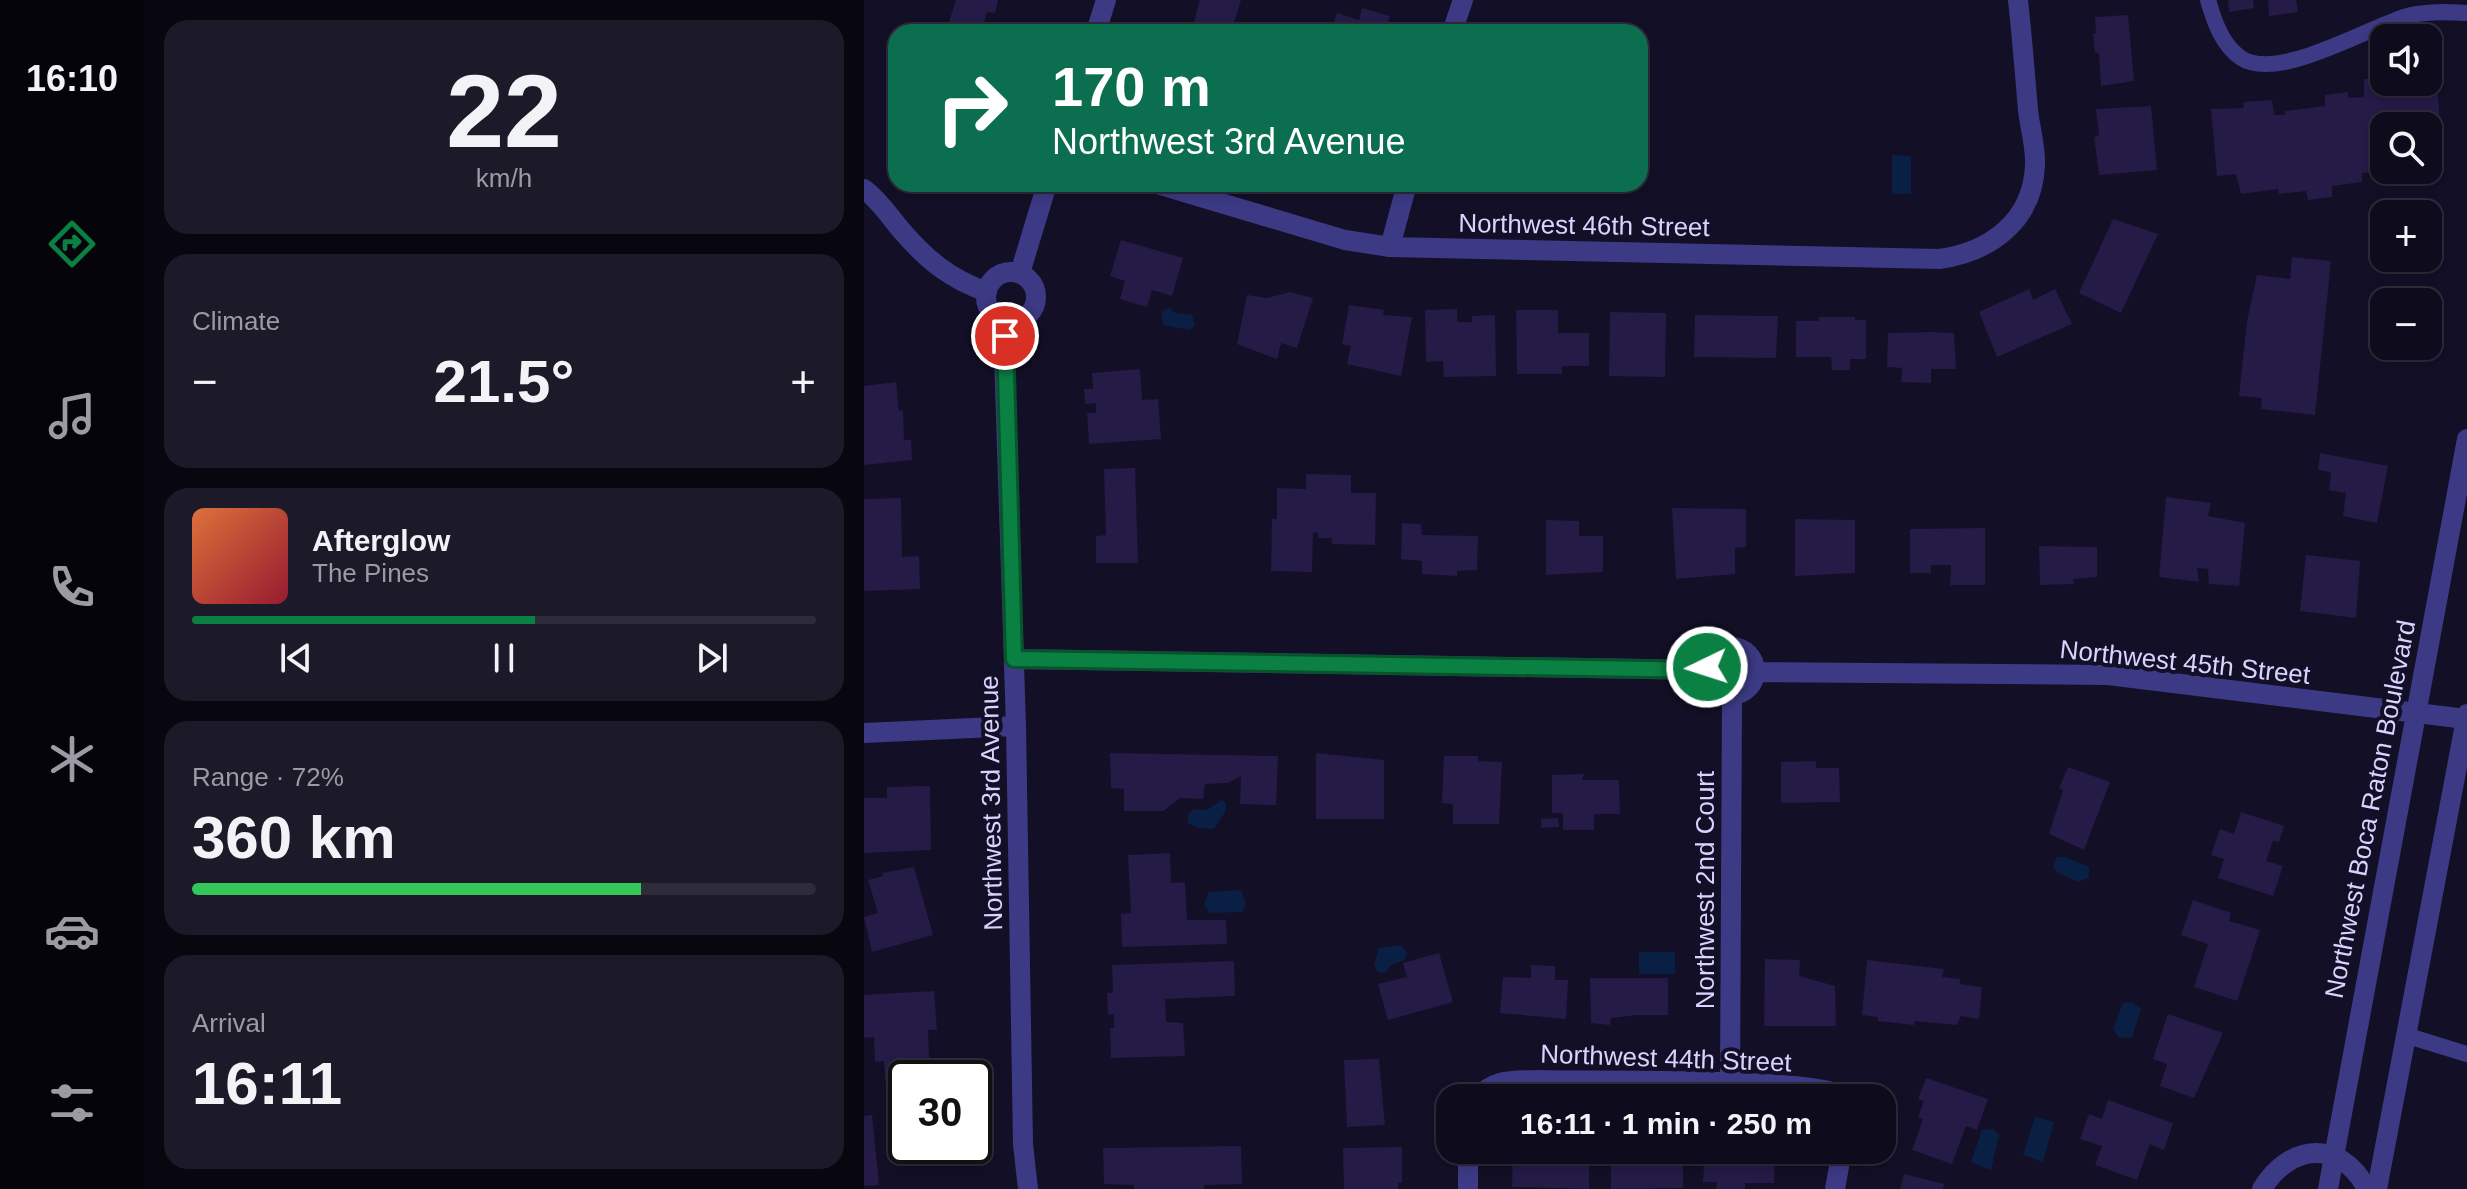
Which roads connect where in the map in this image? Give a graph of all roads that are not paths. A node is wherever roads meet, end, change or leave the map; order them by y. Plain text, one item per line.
1 (1106, 0) edge
2 (1463, 0) edge
3 (2018, 0) edge
4 (2208, 0) edge
5 (2467, 13) edge
6 (1098, 24) edge
7 (1455, 24) edge
8 (864, 189) edge
9 (1045, 192) edge
10 (1184, 192) edge
11 (1405, 192) edge
12 (1390, 247) junction
13 (1020, 273) junction
14 (987, 292) junction
15 (1008, 321) junction
16 (2467, 439) edge
17 (1014, 659) junction
18 (1707, 670) junction
19 (1755, 672) junction
20 (1732, 695) junction
21 (2415, 713) junction
22 (2466, 716) edge
23 (1016, 726) junction
24 (864, 733) edge
25 (2405, 1035) junction
26 (2467, 1054) edge
27 (1497, 1084) edge
28 (1692, 1084) edge
29 (1730, 1084) edge
30 (2333, 1155) junction
31 (1468, 1164) edge
32 (1839, 1164) edge
33 (1028, 1189) edge
34 (1468, 1189) edge
35 (1835, 1189) edge
36 (2262, 1189) edge
37 (2328, 1189) edge
38 (2367, 1189) edge
39 (2377, 1189) edge

1 - 6 street
2 - 7 street
3 - 12 street, Northwest 46th Street
4 - 5 lane
8 - 14 street
9 - 13 street
10 - 12 street, Northwest 46th Street
11 - 12 street
13 - 14 street
13 - 15 street
14 - 15 street
15 - 17 street, Northwest 3rd Avenue
16 - 21 street, Northwest Boca Raton Boulevard
17 - 18 street
17 - 23 street, Northwest 3rd Avenue
18 - 19 street
18 - 20 street
19 - 20 street
19 - 21 street, Northwest 45th Street
20 - 29 street, Northwest 2nd Court
21 - 22 street, Northwest 45th Street
21 - 30 street, Northwest Boca Raton Boulevard
22 - 25 street
23 - 24 street
23 - 33 street, Northwest 3rd Avenue
25 - 26 lane
25 - 39 street
27 - 28 street, Northwest 44th Street
30 - 36 street
30 - 37 street, Northwest Boca Raton Boulevard
30 - 38 street
31 - 34 street
32 - 35 street

